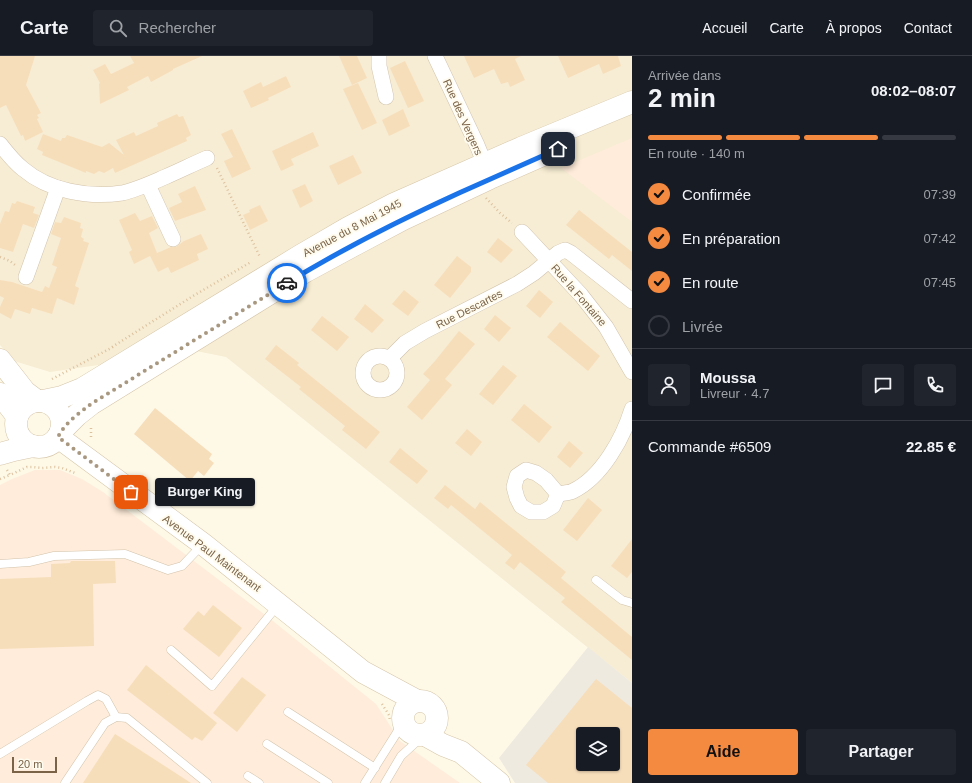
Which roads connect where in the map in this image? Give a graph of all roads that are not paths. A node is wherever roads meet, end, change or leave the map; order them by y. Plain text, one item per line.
1 (379, 56) edge
2 (435, 56) edge
3 (386, 97) dead end
4 (632, 102) edge
5 (632, 118) edge
6 (0, 144) edge
7 (207, 158) road end
8 (487, 172) junction
9 (148, 185) junction
10 (58, 188) junction
11 (522, 232) road end
12 (173, 239) dead end
13 (549, 261) junction
14 (26, 277) dead end
15 (632, 301) edge
16 (390, 358) dead end
17 (0, 360) edge
18 (632, 372) edge
19 (0, 394) edge
20 (40, 401) junction
21 (632, 409) edge
22 (11, 423) edge
23 (59, 434) junction
24 (33, 446) junction
25 (3, 462) edge
26 (558, 494) dead end
27 (203, 544) junction
28 (0, 564) edge
29 (596, 580) dead end
30 (279, 604) junction
31 (632, 604) edge
32 (171, 650) dead end
33 (288, 712) dead end
34 (408, 713) junction
35 (116, 717) junction
36 (429, 731) junction
37 (267, 744) dead end
38 (0, 754) edge
39 (374, 768) junction
40 (248, 776) dead end
41 (65, 783) edge
42 (208, 783) edge
43 (259, 783) edge
44 (328, 783) edge
45 (365, 783) edge
46 (385, 783) edge
47 (499, 783) edge

1 - 3 street
2 - 8 street, Rue des Vergers
4 - 8 main road, Avenue du 8 Mai 1945
5 - 8 main road, Avenue du 8 Mai 1945
6 - 10 street
7 - 9 street
8 - 20 main road, Avenue du 8 Mai 1945
8 - 23 main road, Avenue du 8 Mai 1945
9 - 10 street
9 - 12 street
10 - 14 street
11 - 13 street, Rue la Fontaine
13 - 15 street, Rue Descartes
13 - 16 street, Rue Descartes
13 - 18 street, Rue la Fontaine
17 - 20 main road
19 - 22 main road
20 - 22 main road, Avenue du 8 Mai 1945
20 - 23 main road
21 - 26 street
22 - 24 main road
23 - 24 main road, Avenue du 8 Mai 1945
23 - 27 main road, Avenue Paul Maintenant
24 - 25 main road, Avenue du 8 Mai 1945
27 - 28 lane
27 - 30 main road, Avenue Paul Maintenant
29 - 31 lane
30 - 32 lane
30 - 34 main road, Avenue Paul Maintenant
33 - 39 lane
34 - 36 main road
34 - 36 main road
34 - 39 lane
35 - 38 lane
35 - 41 lane
35 - 42 lane
36 - 46 lane
36 - 47 main road
37 - 44 lane
39 - 45 lane
40 - 43 lane

